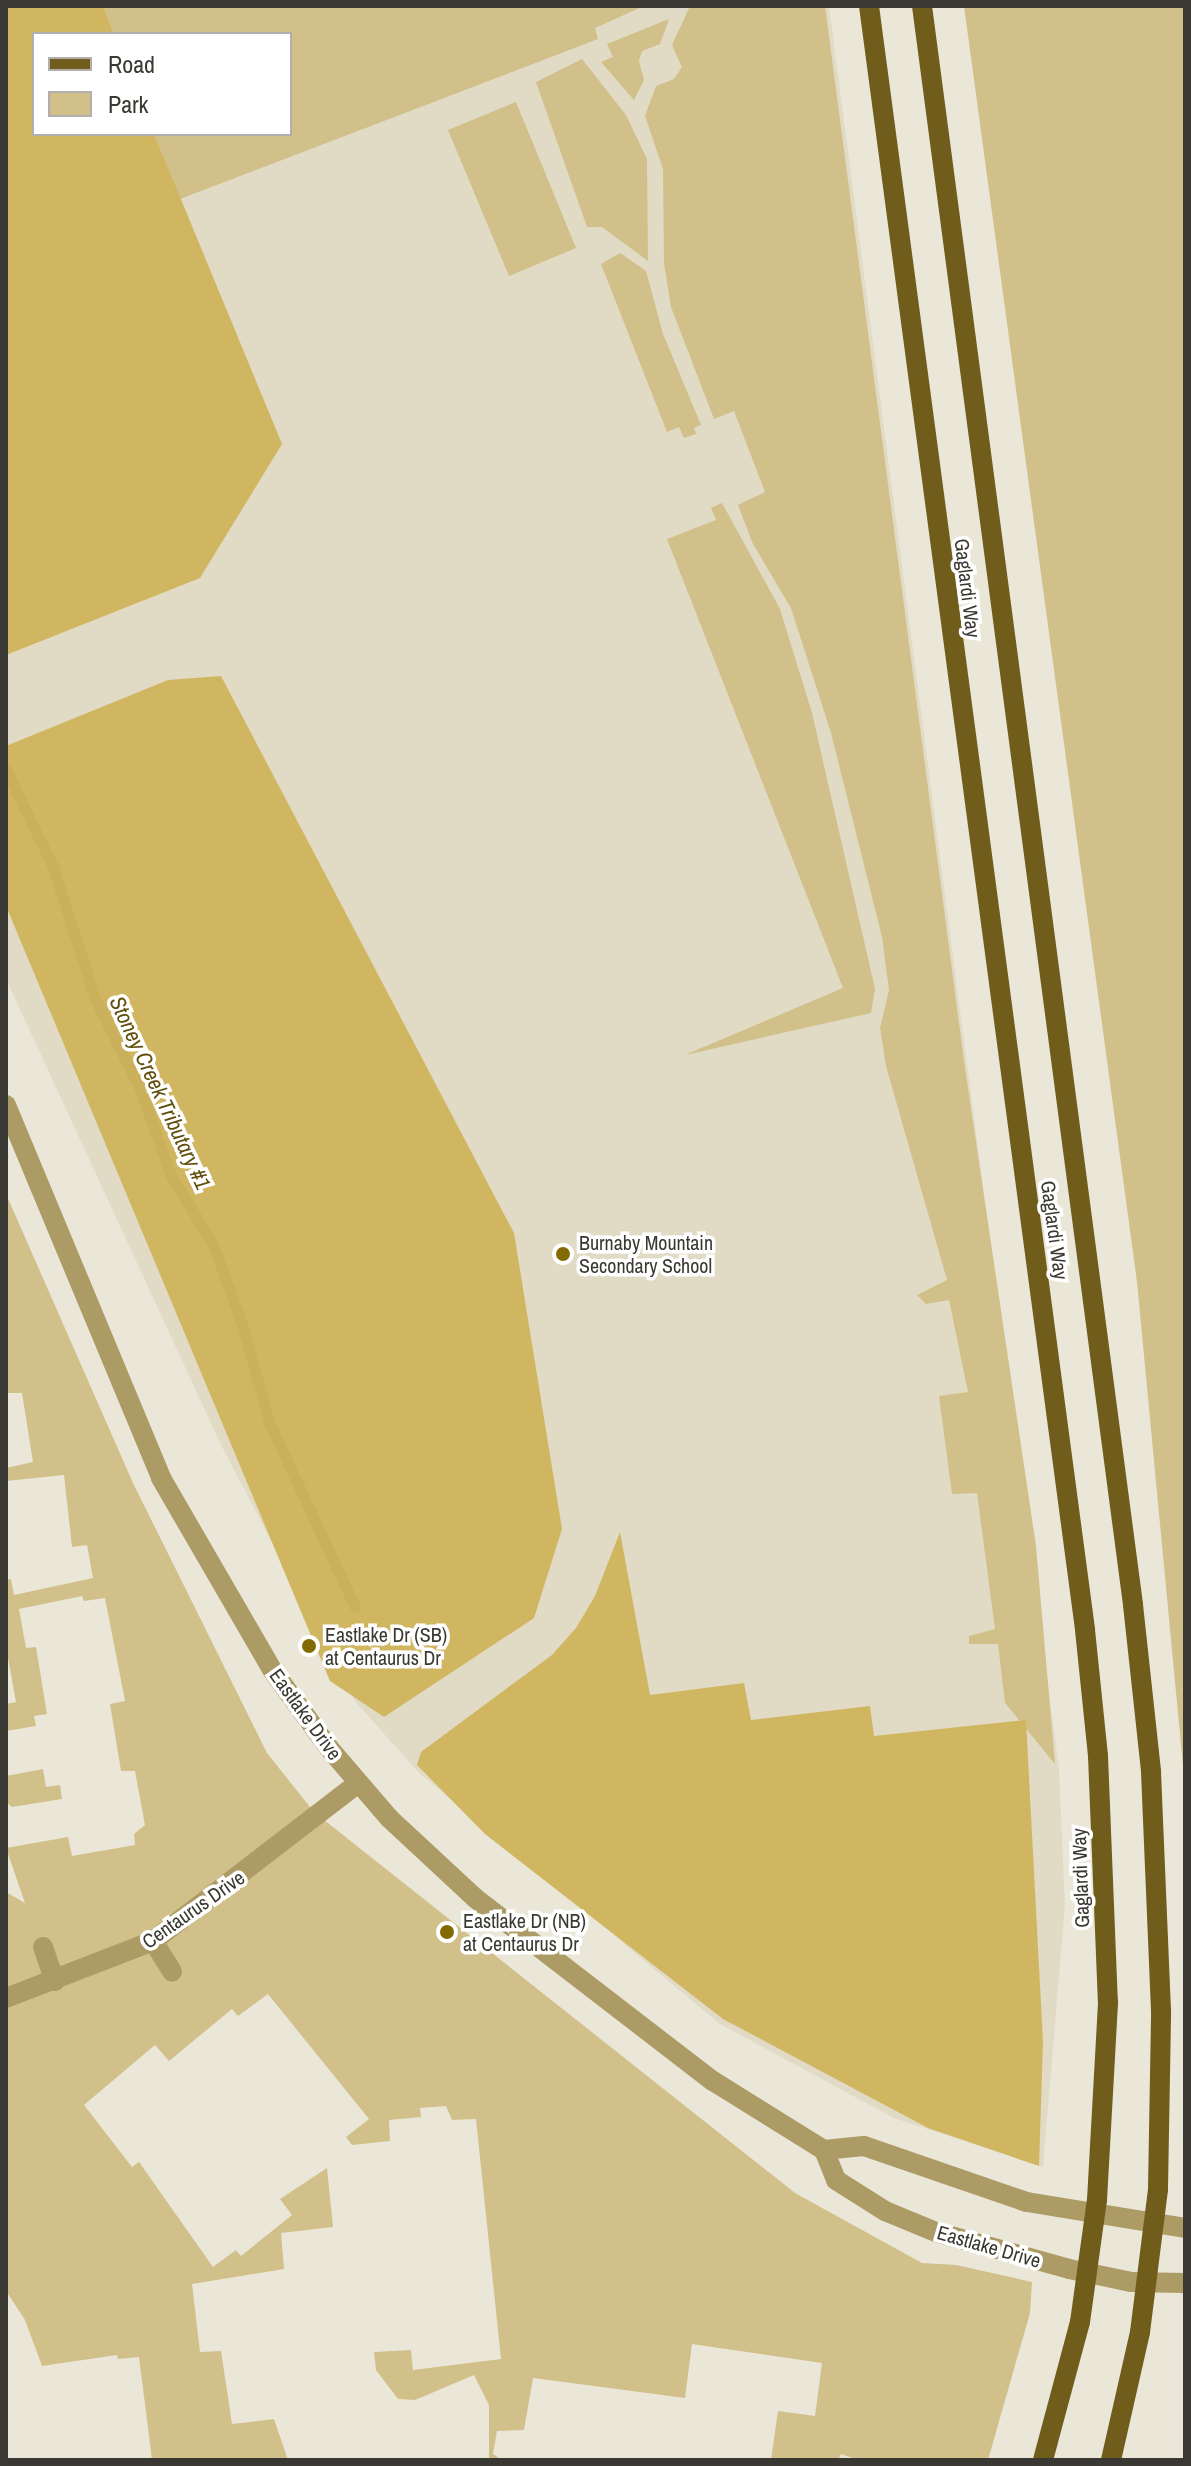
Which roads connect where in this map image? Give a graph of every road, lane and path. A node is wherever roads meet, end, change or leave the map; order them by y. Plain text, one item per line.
1 (869, 6) edge
2 (922, 6) edge
3 (6, 1105) edge
4 (358, 1783) junction
5 (153, 1941) junction
6 (43, 1947) dead end
7 (172, 1972) dead end
8 (55, 1981) junction
9 (6, 1998) edge
10 (824, 2150) junction
11 (1185, 2228) edge
12 (1185, 2283) edge
13 (1043, 2460) edge
14 (1111, 2460) edge

1 - 13 main road, Gaglardi Way, bridge
2 - 14 main road, Gaglardi Way, bridge
3 - 4 street, Eastlake Drive
4 - 5 street, Centaurus Drive
4 - 10 street, Eastlake Drive
5 - 7 street
5 - 8 street, Centaurus Drive
6 - 8 street
8 - 9 street, Centaurus Drive
10 - 11 street
10 - 12 street, Eastlake Drive

